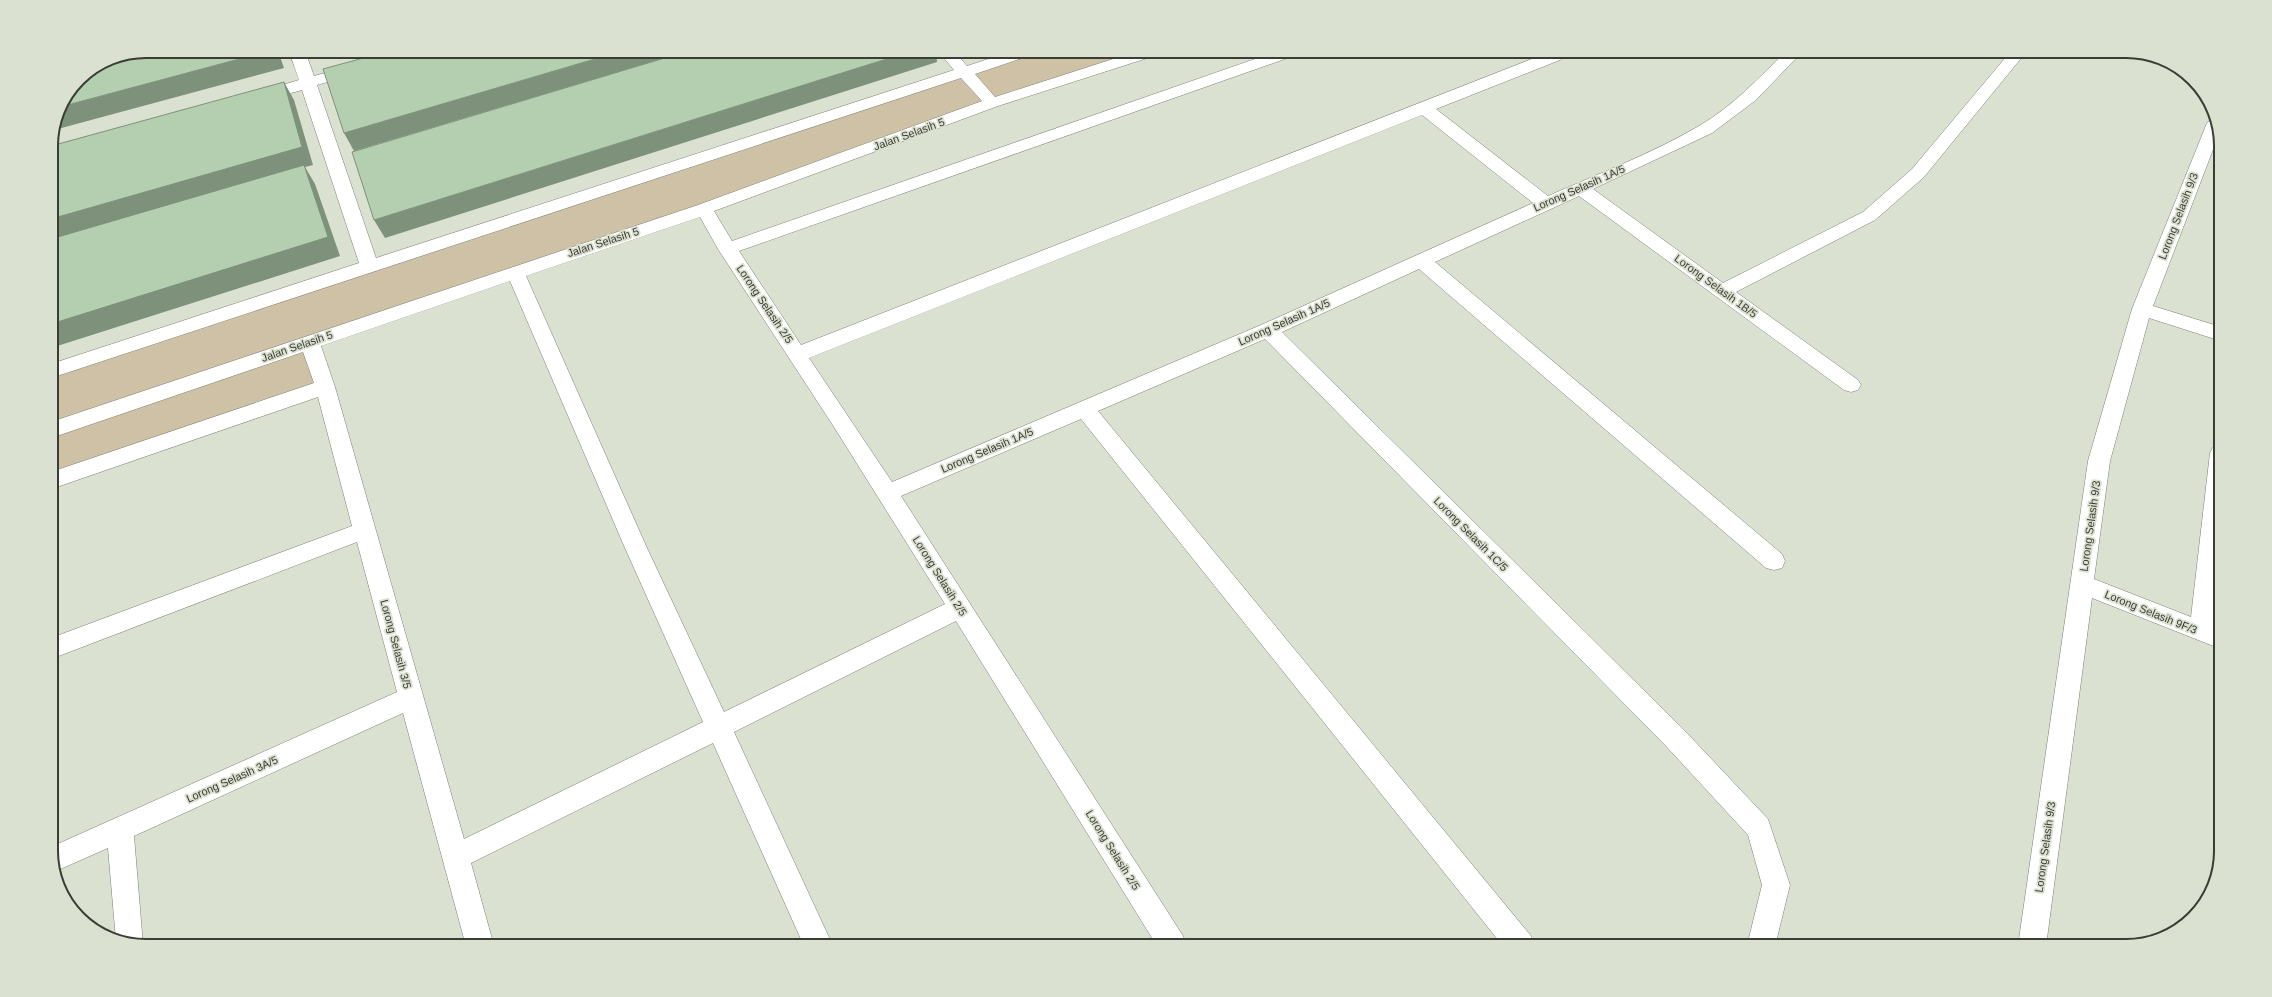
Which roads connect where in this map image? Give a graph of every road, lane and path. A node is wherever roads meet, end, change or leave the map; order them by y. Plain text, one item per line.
1 (299, 58) edge
2 (952, 58) edge
3 (1006, 58) edge
4 (1132, 58) edge
5 (1273, 58) edge
6 (1551, 58) edge
7 (1788, 58) edge
8 (2013, 58) edge
9 (368, 66) edge
10 (964, 71) junction
11 (308, 83) junction
12 (240, 102) edge
13 (992, 103) junction
14 (1424, 108) junction
15 (2212, 129) edge
16 (1580, 188) junction
17 (1545, 203) junction
18 (704, 209) junction
19 (727, 249) junction
20 (1421, 260) junction
21 (370, 267) junction
22 (515, 272) junction
23 (1722, 291) junction
24 (2142, 309) junction
25 (1268, 330) junction
26 (2214, 332) edge
27 (310, 342) junction
28 (799, 354) junction
29 (58, 369) edge
30 (1851, 384) dead end
31 (325, 386) junction
32 (1084, 408) junction
33 (58, 428) edge
34 (58, 479) edge
35 (887, 493) junction
36 (365, 530) junction
37 (1774, 561) dead end
38 (2214, 580) edge
39 (2081, 584) junction
40 (960, 608) junction
41 (2211, 635) edge
42 (58, 646) edge
43 (411, 698) junction
44 (718, 727) junction
45 (120, 829) junction
46 (58, 857) edge
47 (455, 857) junction
48 (129, 937) edge
49 (478, 939) edge
50 (816, 939) edge
51 (1169, 939) edge
52 (1515, 939) edge
53 (1763, 939) edge
54 (2033, 939) edge

1 - 11 street
2 - 10 street
3 - 10 street
4 - 13 street, Jalan Selasih 5
5 - 19 street
6 - 14 street
7 - 16 street, Lorong Selasih 1A/5
8 - 23 street
9 - 11 street
10 - 13 street
10 - 21 street
11 - 12 street
11 - 21 street
13 - 18 street, Jalan Selasih 5
14 - 17 street
14 - 28 street
15 - 24 street, Lorong Selasih 9/3
16 - 17 street, Lorong Selasih 1A/5
16 - 23 street, Lorong Selasih 1B/5
17 - 20 street, Lorong Selasih 1A/5
18 - 19 street, Lorong Selasih 2/5
18 - 22 street, Jalan Selasih 5
19 - 28 street, Lorong Selasih 2/5
20 - 25 street, Lorong Selasih 1A/5
20 - 37 street
21 - 29 street
22 - 27 street, Jalan Selasih 5
22 - 44 street
23 - 30 street, Lorong Selasih 1B/5
24 - 26 street
24 - 39 street, Lorong Selasih 9/3
25 - 32 street, Lorong Selasih 1A/5
25 - 53 street, Lorong Selasih 1C/5
27 - 31 street, Lorong Selasih 3/5
27 - 33 street, Jalan Selasih 5
28 - 35 street, Lorong Selasih 2/5
31 - 34 street
31 - 36 street, Lorong Selasih 3/5
32 - 35 street, Lorong Selasih 1A/5
32 - 52 street
35 - 40 street, Lorong Selasih 2/5
36 - 42 street
36 - 43 street, Lorong Selasih 3/5
38 - 41 street
39 - 41 street, Lorong Selasih 9F/3
39 - 54 street, Lorong Selasih 9/3
40 - 44 street
40 - 51 street, Lorong Selasih 2/5
43 - 45 street, Lorong Selasih 3A/5
43 - 47 street, Lorong Selasih 3/5
44 - 47 street
44 - 50 street
45 - 46 street, Lorong Selasih 3A/5
45 - 48 street
47 - 49 street, Lorong Selasih 3/5

